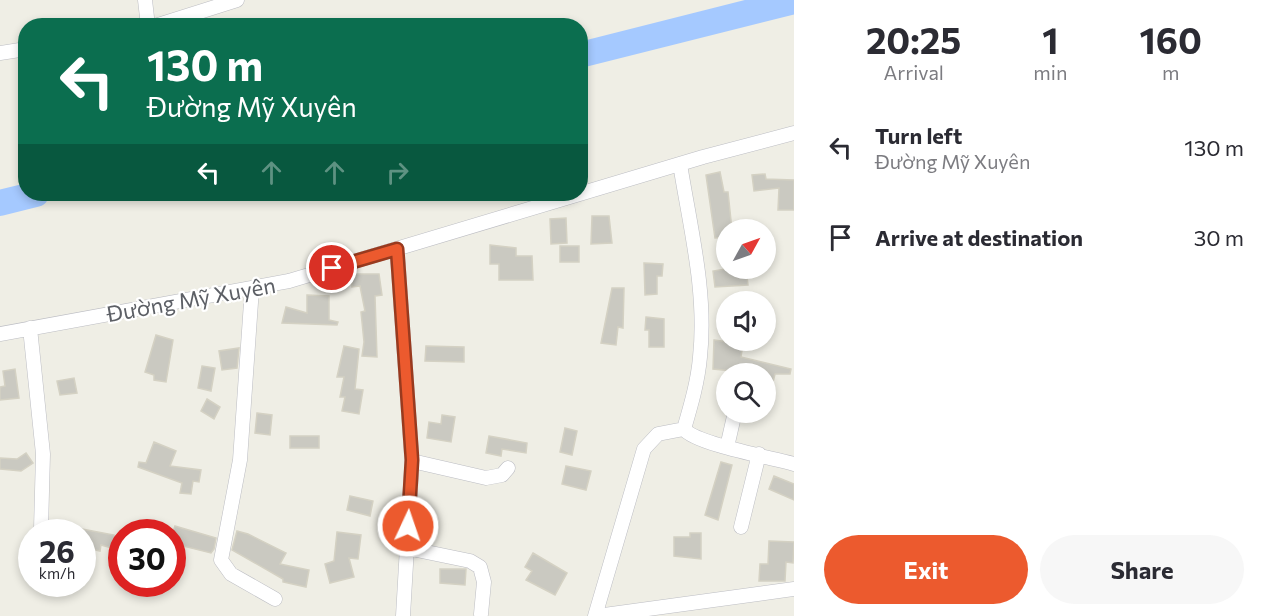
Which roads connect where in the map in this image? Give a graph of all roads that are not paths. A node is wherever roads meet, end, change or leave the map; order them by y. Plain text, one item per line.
1 (145, 0) edge
2 (237, 0) edge
3 (147, 18) edge
4 (180, 18) edge
5 (18, 50) edge
6 (0, 53) edge
7 (794, 133) edge
8 (680, 164) junction
9 (588, 192) edge
10 (557, 201) edge
11 (397, 249) junction
12 (252, 288) junction
13 (30, 328) junction
14 (0, 334) edge
15 (732, 423) edge
16 (684, 429) junction
17 (727, 447) junction
18 (759, 454) junction
19 (412, 460) junction
20 (794, 464) edge
21 (508, 468) dead end
22 (41, 519) edge
23 (741, 527) dead end
24 (407, 548) junction
25 (794, 589) edge
26 (275, 599) dead end
27 (481, 614) dead end
28 (403, 616) edge
29 (596, 616) edge

1 - 3 street
2 - 4 street
5 - 6 street
7 - 8 street, Đường Mỹ Xuyên
8 - 9 street, Đường Mỹ Xuyên
8 - 16 street
10 - 11 street, Đường Mỹ Xuyên
11 - 12 street, Đường Mỹ Xuyên
11 - 19 street
12 - 13 street, Đường Mỹ Xuyên
12 - 26 street
13 - 14 street, Đường Mỹ Xuyên
13 - 22 street
15 - 17 street
16 - 17 street
16 - 29 street
17 - 18 street
18 - 20 street
18 - 23 street
19 - 21 street
19 - 24 street
24 - 27 street
24 - 28 street
25 - 29 street

